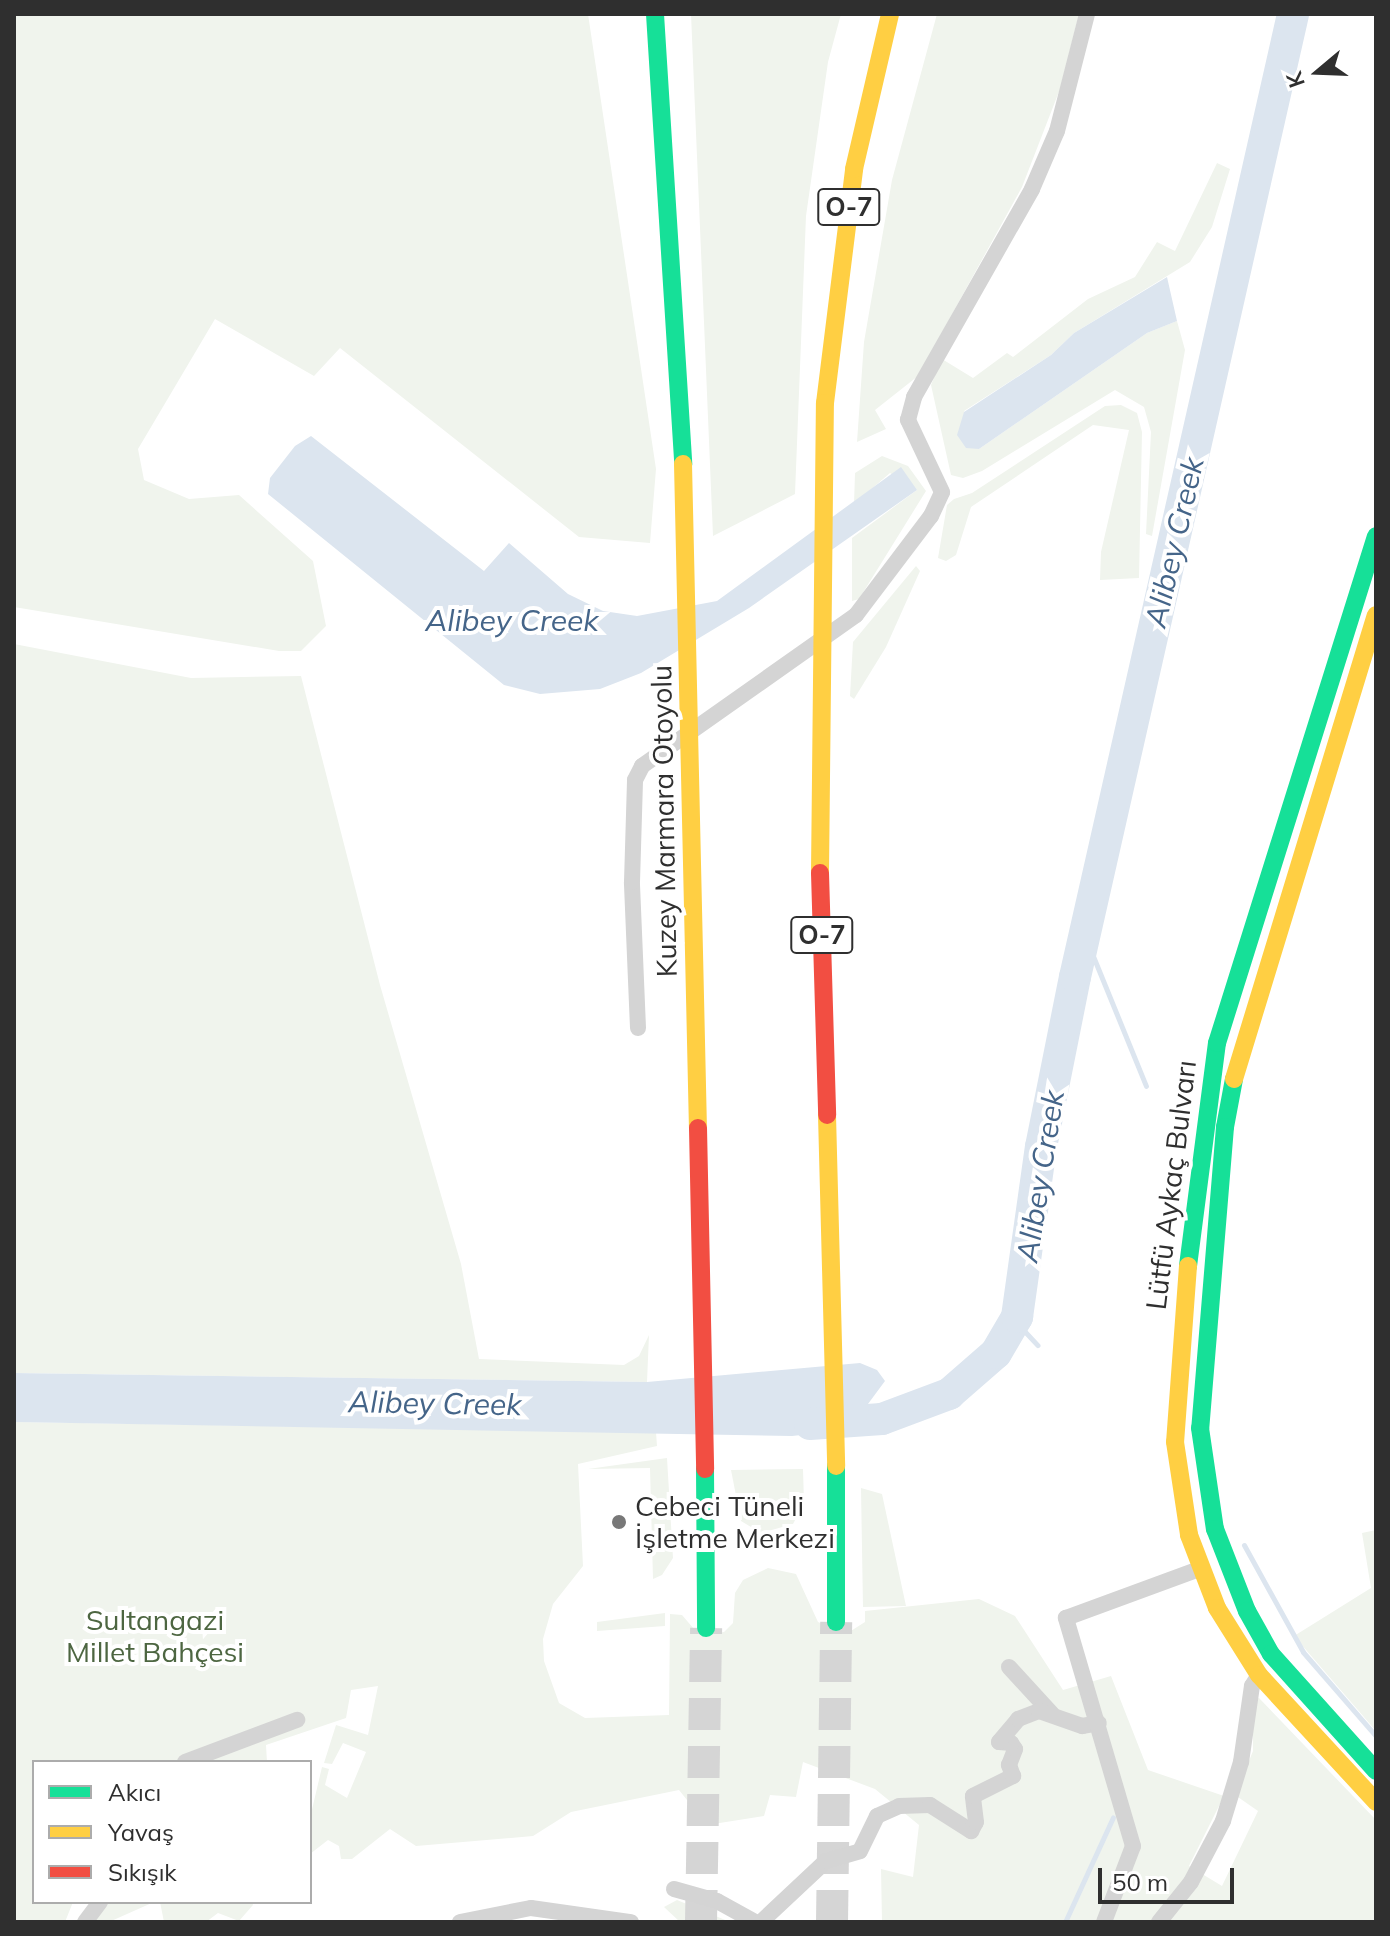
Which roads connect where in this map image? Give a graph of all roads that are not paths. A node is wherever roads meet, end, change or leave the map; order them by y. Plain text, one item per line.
1 (655, 14) edge
2 (890, 14) edge
3 (1087, 14) edge
4 (1376, 536) edge
5 (1376, 615) edge
6 (638, 1028) dead end
7 (1225, 1559) junction
8 (1199, 1569) junction
9 (836, 1622) tunnel mouth
10 (706, 1628) tunnel mouth
11 (1009, 1667) dead end
12 (1259, 1675) junction
13 (1053, 1715) junction
14 (297, 1720) dead end
15 (1099, 1723) junction
16 (190, 1760) edge
17 (1376, 1771) edge
18 (1376, 1802) edge
19 (674, 1889) dead end
20 (98, 1904) edge
21 (85, 1922) edge
22 (452, 1922) edge
23 (460, 1922) edge
24 (631, 1922) edge
25 (758, 1922) edge
26 (1104, 1922) edge
27 (1159, 1922) edge

1 - 10 main road, Kuzey Marmara Otoyolu, bridge
2 - 9 main road, O-7, bridge
3 - 6 street
4 - 8 main road, Lütfü Aykaç Bulvarı
5 - 7 main road, Lütfü Aykaç Bulvarı
7 - 8 main road
7 - 17 main road, Lütfü Aykaç Bulvarı
8 - 12 main road, Lütfü Aykaç Bulvarı
8 - 15 street
11 - 13 street
12 - 18 main road, Lütfü Aykaç Bulvarı
12 - 27 street
13 - 15 street
13 - 25 street
14 - 16 street
15 - 26 street
19 - 25 street
20 - 21 street
22 - 23 street
23 - 24 street

